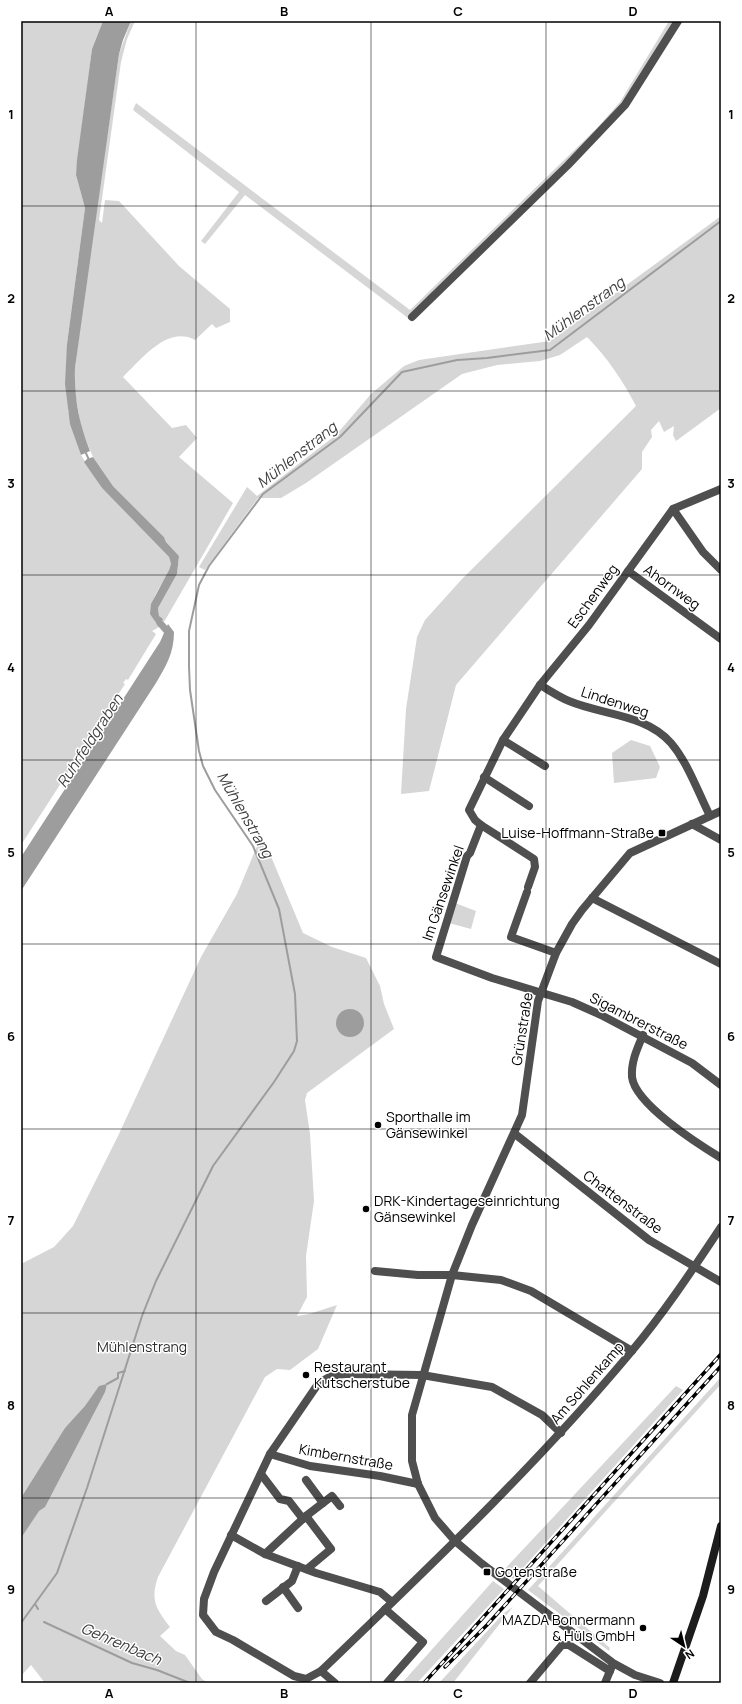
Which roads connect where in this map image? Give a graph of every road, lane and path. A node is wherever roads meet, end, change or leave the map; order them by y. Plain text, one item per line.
1 (678, 21) edge
2 (412, 317) dead end
3 (721, 489) edge
4 (673, 509) junction
5 (721, 570) edge
6 (628, 571) junction
7 (721, 639) edge
8 (540, 685) junction
9 (503, 740) junction
10 (545, 766) dead end
11 (484, 777) junction
12 (529, 806) dead end
13 (721, 811) edge
14 (710, 816) junction
15 (692, 824) junction
16 (481, 825) junction
17 (721, 840) edge
18 (592, 898) junction
19 (556, 954) junction
20 (721, 964) edge
21 (540, 992) junction
22 (643, 1035) junction
23 (721, 1085) edge
24 (515, 1134) junction
25 (721, 1158) edge
26 (721, 1227) edge
27 (695, 1266) junction
28 (375, 1271) dead end
29 (452, 1275) junction
30 (721, 1282) edge
31 (632, 1351) junction
32 (422, 1375) junction
33 (561, 1433) junction
34 (270, 1454) junction
35 (261, 1474) junction
36 (306, 1480) dead end
37 (418, 1484) junction
38 (323, 1503) junction
39 (340, 1506) dead end
40 (305, 1518) junction
41 (721, 1526) edge
42 (231, 1535) junction
43 (455, 1541) junction
44 (265, 1554) junction
45 (298, 1566) junction
46 (306, 1569) junction
47 (283, 1588) junction
48 (266, 1601) dead end
49 (392, 1602) junction
50 (298, 1608) dead end
51 (385, 1609) junction
52 (611, 1667) junction
53 (321, 1671) junction
54 (635, 1675) junction
55 (335, 1683) edge
56 (387, 1683) edge
57 (530, 1683) edge
58 (605, 1683) edge
59 (642, 1683) edge
60 (660, 1683) edge
61 (672, 1683) edge

1 - 2 street
3 - 4 street
4 - 5 street
4 - 6 street, Eschenweg
6 - 7 street, Ahornweg
6 - 8 street, Eschenweg
8 - 9 street, Eschenweg
8 - 14 street, Lindenweg
9 - 10 street
9 - 11 street, Eschenweg
11 - 12 street
11 - 16 street, Eschenweg
13 - 14 street, Grünstraße
14 - 15 street, Grünstraße
15 - 17 street
15 - 18 street, Grünstraße
16 - 19 street, Eschenweg
16 - 21 street, Im Gänsewinkel
18 - 19 street, Grünstraße
18 - 20 street
19 - 21 street, Grünstraße
21 - 22 street, Sigambrerstraße
21 - 24 street, Grünstraße
22 - 23 street, Sigambrerstraße
22 - 25 street
24 - 27 street, Chattenstraße
24 - 29 street, Grünstraße
26 - 27 street, Am Sohlenkamp
27 - 30 street, Chattenstraße
27 - 31 street, Am Sohlenkamp
28 - 29 street
29 - 31 street
29 - 32 street, Grünstraße
31 - 33 street, Am Sohlenkamp
32 - 33 street
32 - 34 street
32 - 37 street, Grünstraße
33 - 43 street, Am Sohlenkamp
34 - 35 street
34 - 37 street, Kimbernstraße
35 - 40 street
35 - 42 street
36 - 38 street
37 - 43 street, Grünstraße
38 - 39 street
38 - 40 street
40 - 44 street
40 - 46 street
41 - 61 main road
42 - 44 street
42 - 53 street
43 - 49 street
43 - 52 street, Grünstraße
44 - 45 street
45 - 46 street
45 - 47 street
46 - 49 street
47 - 48 street
47 - 50 street
49 - 51 street
51 - 53 street
51 - 56 street
52 - 54 street, Grünstraße
52 - 57 street
52 - 58 street
53 - 55 street
54 - 59 street, Grünstraße
54 - 60 street, Grünstraße

